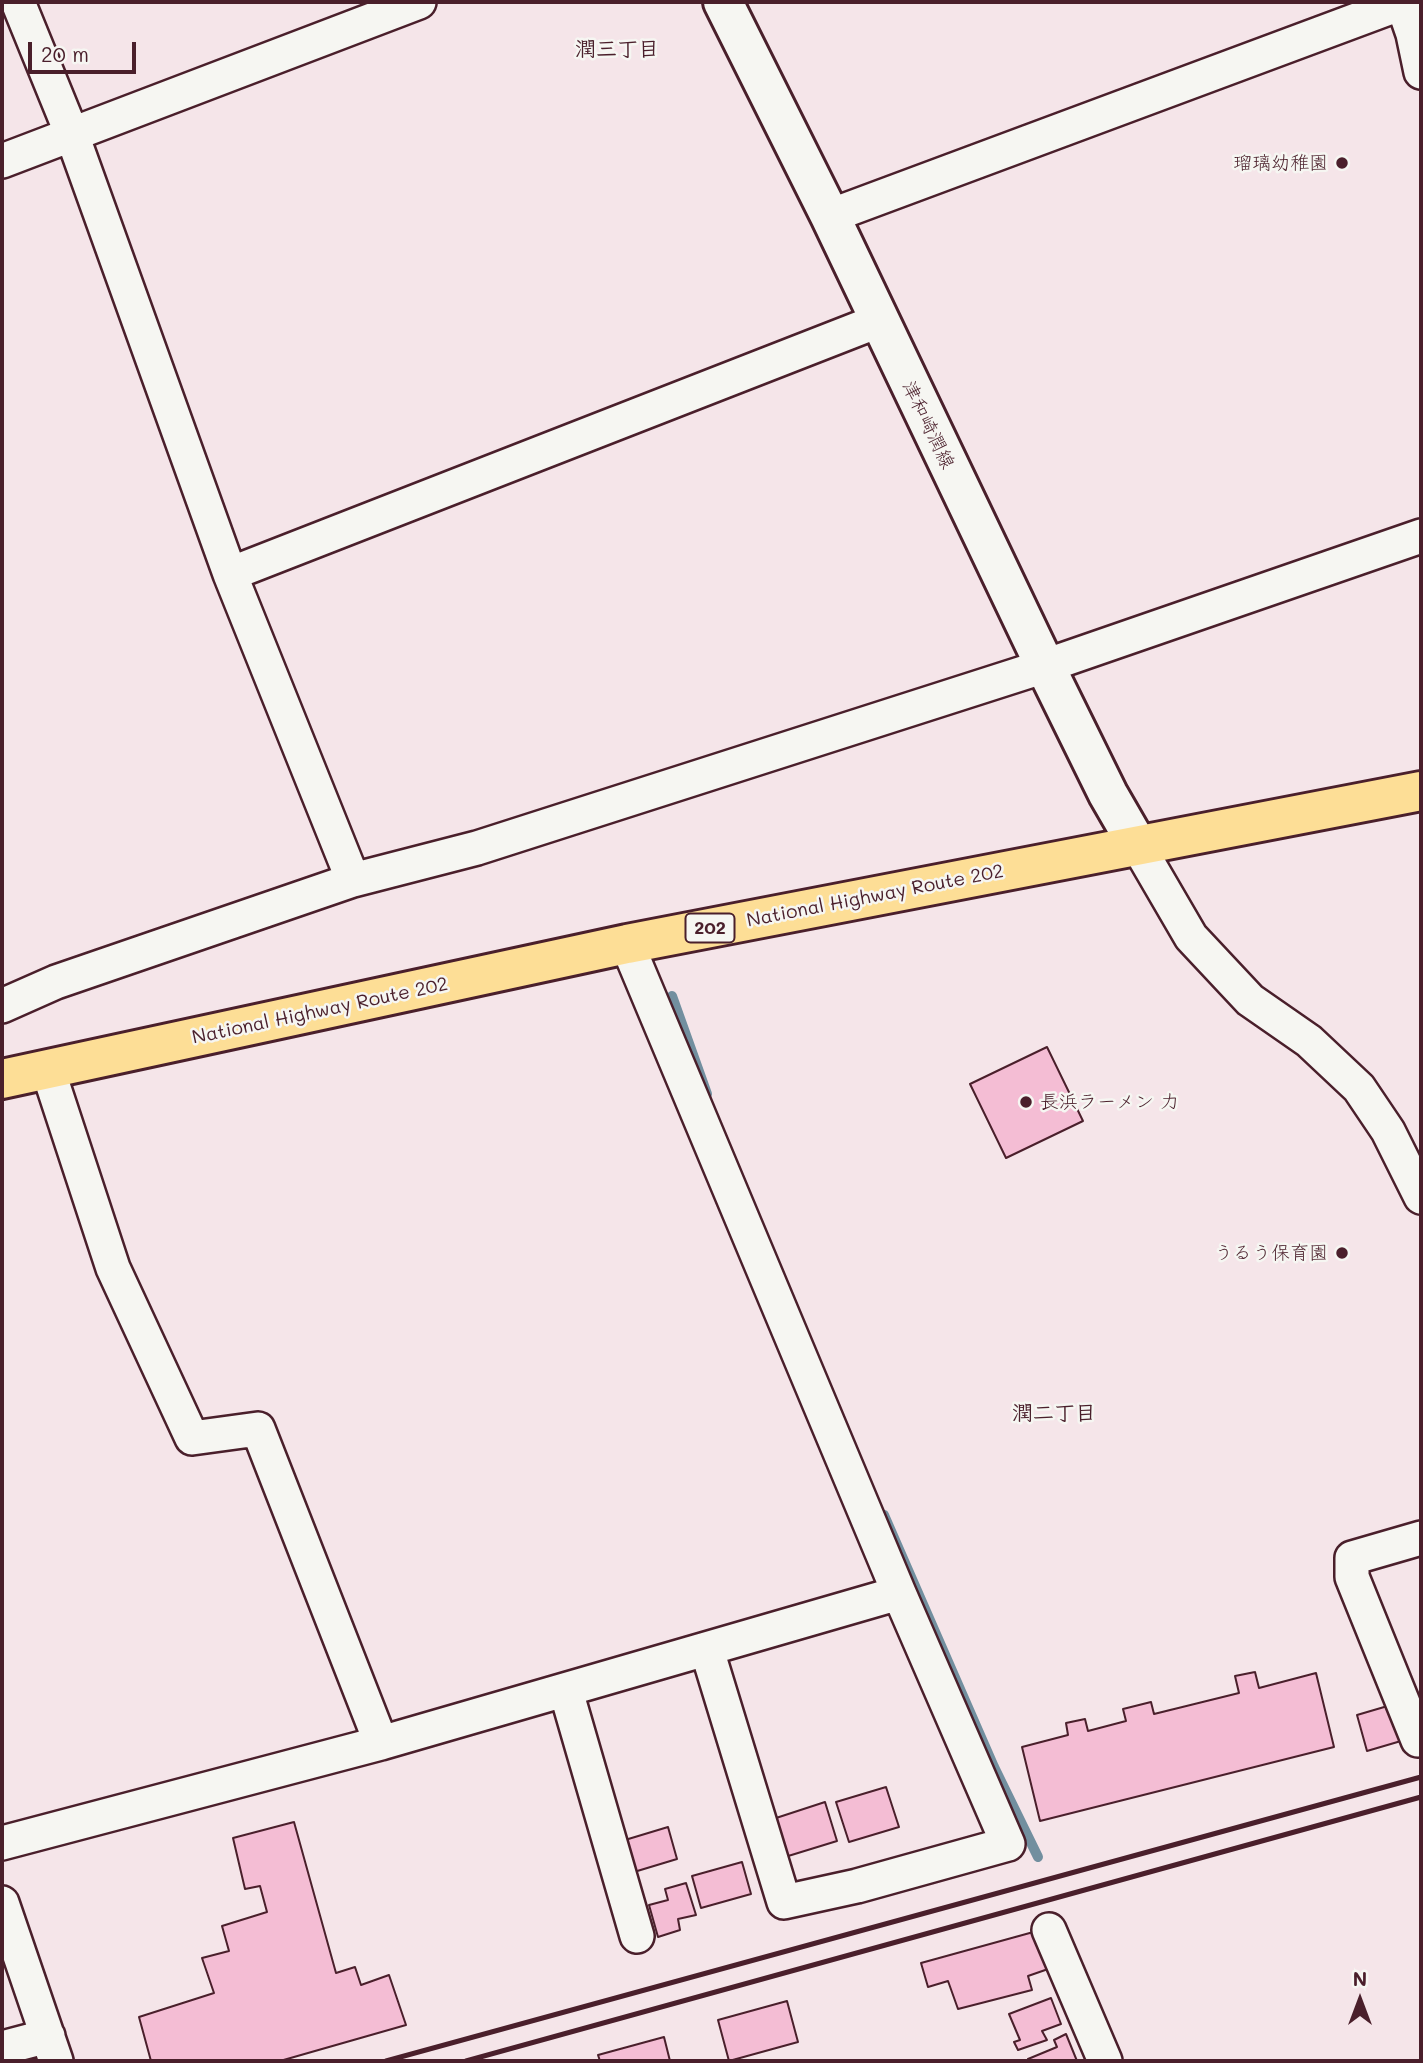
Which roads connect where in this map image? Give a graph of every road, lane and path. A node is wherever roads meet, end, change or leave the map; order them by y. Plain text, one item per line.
1 (18, 2) edge
2 (419, 2) edge
3 (723, 2) edge
4 (1402, 2) edge
5 (1421, 72) edge
6 (71, 132) junction
7 (2, 161) edge
8 (830, 216) junction
9 (878, 321) junction
10 (1421, 536) edge
11 (230, 574) junction
12 (1045, 666) junction
13 (1421, 791) edge
14 (1138, 846) junction
15 (353, 880) junction
16 (626, 944) junction
17 (2, 1006) edge
18 (48, 1070) junction
19 (2, 1079) edge
20 (1421, 1197) edge
21 (1421, 1538) edge
22 (899, 1594) junction
23 (707, 1650) junction
24 (566, 1691) junction
25 (1418, 1740) dead end
26 (381, 1743) junction
27 (2, 1843) edge
28 (2, 1903) edge
29 (1049, 1930) dead end
30 (637, 1936) dead end
31 (2, 2048) edge
32 (52, 2048) edge
33 (1105, 2061) edge

1 - 6 street
2 - 6 street
3 - 8 main road, 津和崎潤線
4 - 5 street
4 - 8 street
6 - 7 street
6 - 11 street
8 - 9 main road, 津和崎潤線
9 - 11 street
9 - 12 main road, 津和崎潤線
10 - 12 street
11 - 15 street
12 - 14 main road, 津和崎潤線
12 - 15 street
13 - 14 highway, National Highway Route 202 / 202
14 - 16 highway, National Highway Route 202 / 202
14 - 20 street
15 - 17 street
16 - 18 highway, National Highway Route 202 / 202
16 - 22 street
18 - 19 highway, National Highway Route 202 / 202
18 - 26 street
21 - 25 street
22 - 23 street
22 - 23 street
23 - 24 street
24 - 26 street
24 - 30 street
26 - 27 street
28 - 32 street
29 - 33 street
31 - 32 street

